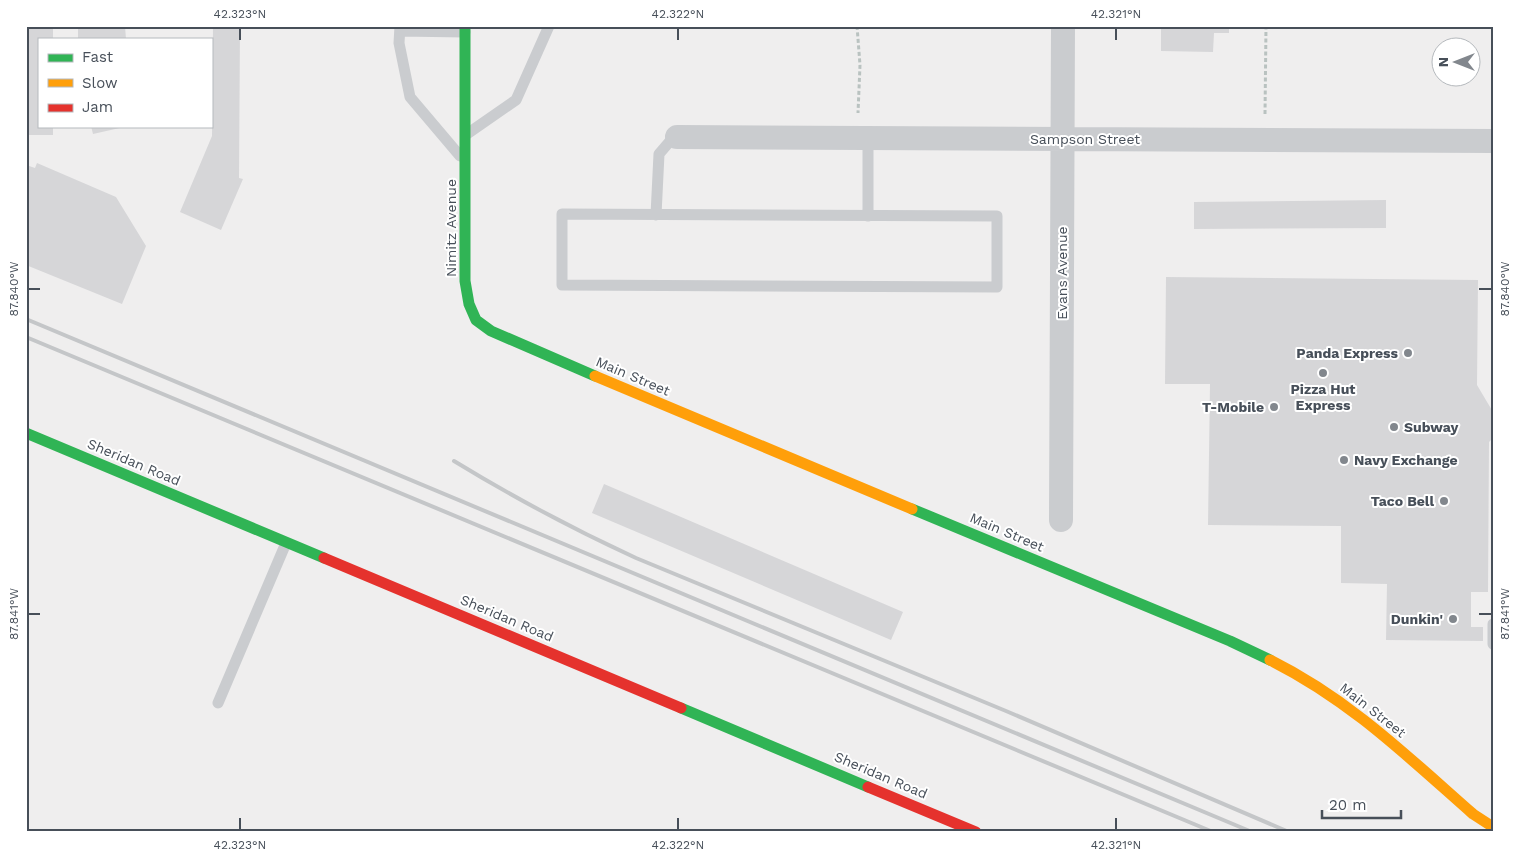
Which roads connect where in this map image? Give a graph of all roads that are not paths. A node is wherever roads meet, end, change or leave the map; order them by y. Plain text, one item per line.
1 (549, 26) edge
2 (1063, 26) edge
3 (400, 28) edge
4 (465, 29) edge
5 (466, 135) junction
6 (677, 137) joint
7 (862, 138) junction
8 (1062, 139) junction
9 (1493, 141) edge
10 (466, 164) junction
11 (656, 215) junction
12 (868, 216) junction
13 (476, 320) joint
14 (26, 433) edge
15 (1061, 520) dead end
16 (286, 543) junction
17 (1493, 624) edge
18 (1493, 644) edge
19 (218, 703) dead end
20 (1493, 828) edge
21 (976, 832) edge

1 - 5 lane
2 - 8 street, Evans Avenue
3 - 4 lane
3 - 10 lane
4 - 5 main road, Nimitz Avenue
5 - 10 main road, Nimitz Avenue
6 - 7 street, Sampson Street
6 - 11 lane
7 - 8 street, Sampson Street
7 - 12 lane
8 - 9 street, Sampson Street
8 - 15 street, Evans Avenue
10 - 13 main road, Nimitz Avenue
11 - 12 lane
11 - 12 lane
13 - 20 main road, Main Street
14 - 16 main road, Sheridan Road
16 - 19 lane
16 - 21 main road, Sheridan Road
17 - 18 lane

